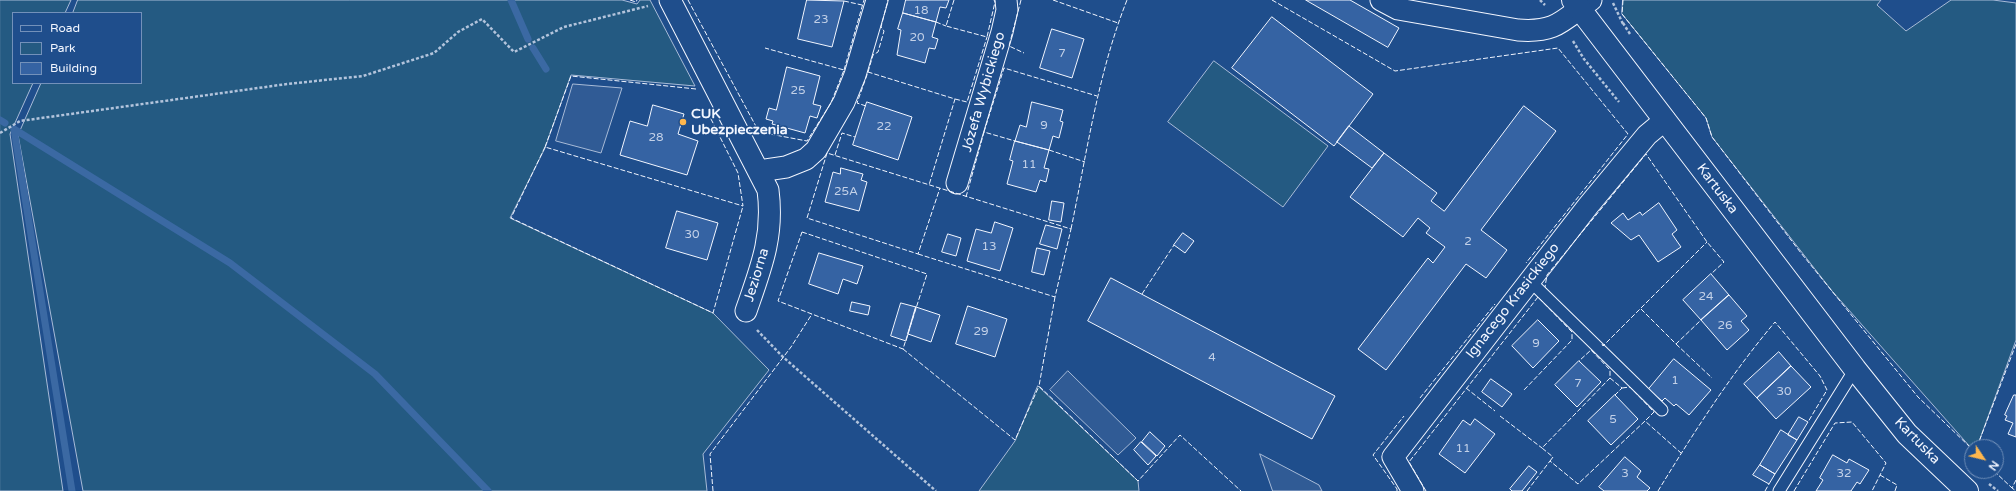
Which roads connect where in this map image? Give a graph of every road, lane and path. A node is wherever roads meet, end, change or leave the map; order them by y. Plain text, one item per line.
1 (877, 0) edge
2 (1006, 0) edge
3 (1381, 0) edge
4 (670, 1) edge
5 (1581, 3) edge
6 (1665, 120) junction
7 (0, 133) edge
8 (759, 171) junction
9 (958, 183) dead end
10 (1529, 280) junction
11 (746, 310) joint
12 (1855, 369) junction
13 (1662, 410) dead end
14 (936, 491) edge
15 (1413, 491) edge
16 (1779, 491) edge
17 (1967, 491) edge

1 - 8 street
2 - 9 street, Józefa Wybickiego
3 - 5 street, Kartuska
4 - 7 path
4 - 8 street, Jeziorna
5 - 6 main road, Kartuska
6 - 10 street, Ignacego Krasickiego
6 - 12 main road, Kartuska
8 - 11 street, Jeziorna
10 - 13 lane
10 - 15 street, Ignacego Krasickiego
11 - 14 path, Jeziorna
12 - 16 lane
12 - 17 main road, Kartuska

